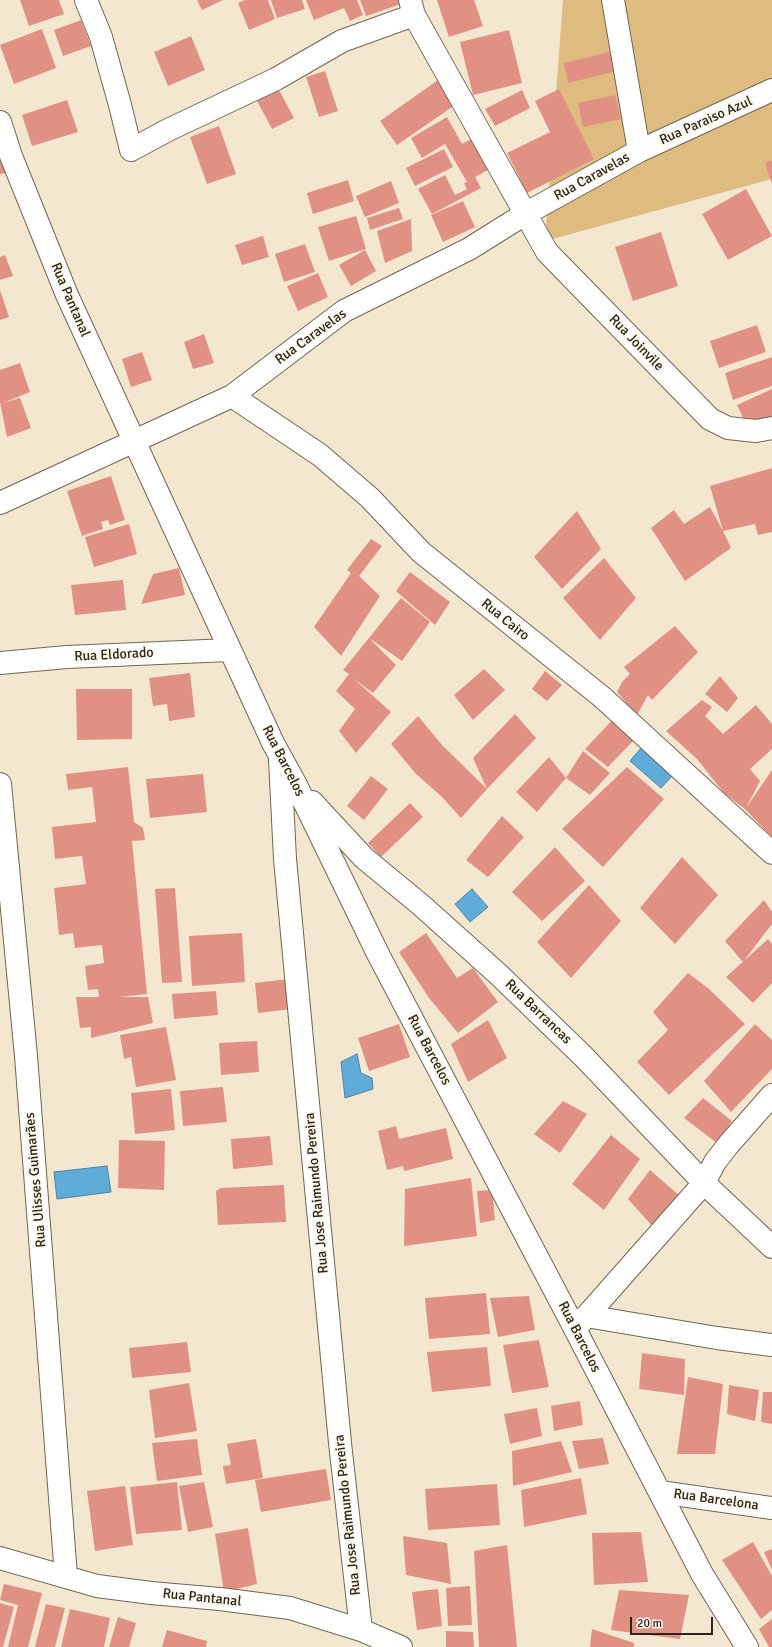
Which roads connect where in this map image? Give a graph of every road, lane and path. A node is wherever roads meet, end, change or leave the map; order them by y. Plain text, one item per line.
1 (86, 0) edge
2 (613, 0) edge
3 (412, 8) edge
4 (772, 90) edge
5 (0, 122) edge
6 (639, 151) junction
7 (525, 214) junction
8 (232, 396) junction
9 (772, 428) edge
10 (134, 441) junction
11 (0, 503) edge
12 (229, 650) junction
13 (0, 663) edge
14 (279, 754) junction
15 (0, 784) edge
16 (296, 785) junction
17 (772, 853) edge
18 (772, 1095) edge
19 (704, 1182) junction
20 (772, 1247) edge
21 (581, 1322) junction
22 (772, 1345) edge
23 (660, 1492) junction
24 (772, 1508) edge
25 (0, 1558) edge
26 (66, 1576) junction
27 (361, 1630) junction
28 (401, 1647) edge
29 (747, 1647) edge

1 - 3 street
2 - 6 street
3 - 7 street, Rua Joinvile
4 - 6 street, Rua Paraiso Azul
5 - 10 street, Rua Pantanal
6 - 7 street, Rua Caravelas
7 - 8 street, Rua Caravelas
7 - 9 street, Rua Joinvile
8 - 10 street, Rua Caravelas
8 - 17 street, Rua Cairo
10 - 11 street, Rua Caravelas
10 - 12 street, Rua Barcelos
12 - 13 street, Rua Eldorado
12 - 14 street, Rua Barcelos
14 - 16 street, Rua Barcelos
14 - 27 street, Rua Jose Raimundo Pereira
15 - 26 street, Rua Ulisses Guimarães
16 - 19 street, Rua Barrancas
16 - 21 street, Rua Barcelos
18 - 19 street
19 - 20 street, Rua Barrancas
19 - 21 street
21 - 22 street, Rua Barcelos
21 - 23 street, Rua Barcelos
23 - 24 street, Rua Barcelona
23 - 29 street, Rua Barcelos
25 - 26 street, Rua Pantanal
26 - 27 street, Rua Pantanal
27 - 28 street, Rua Pantanal

